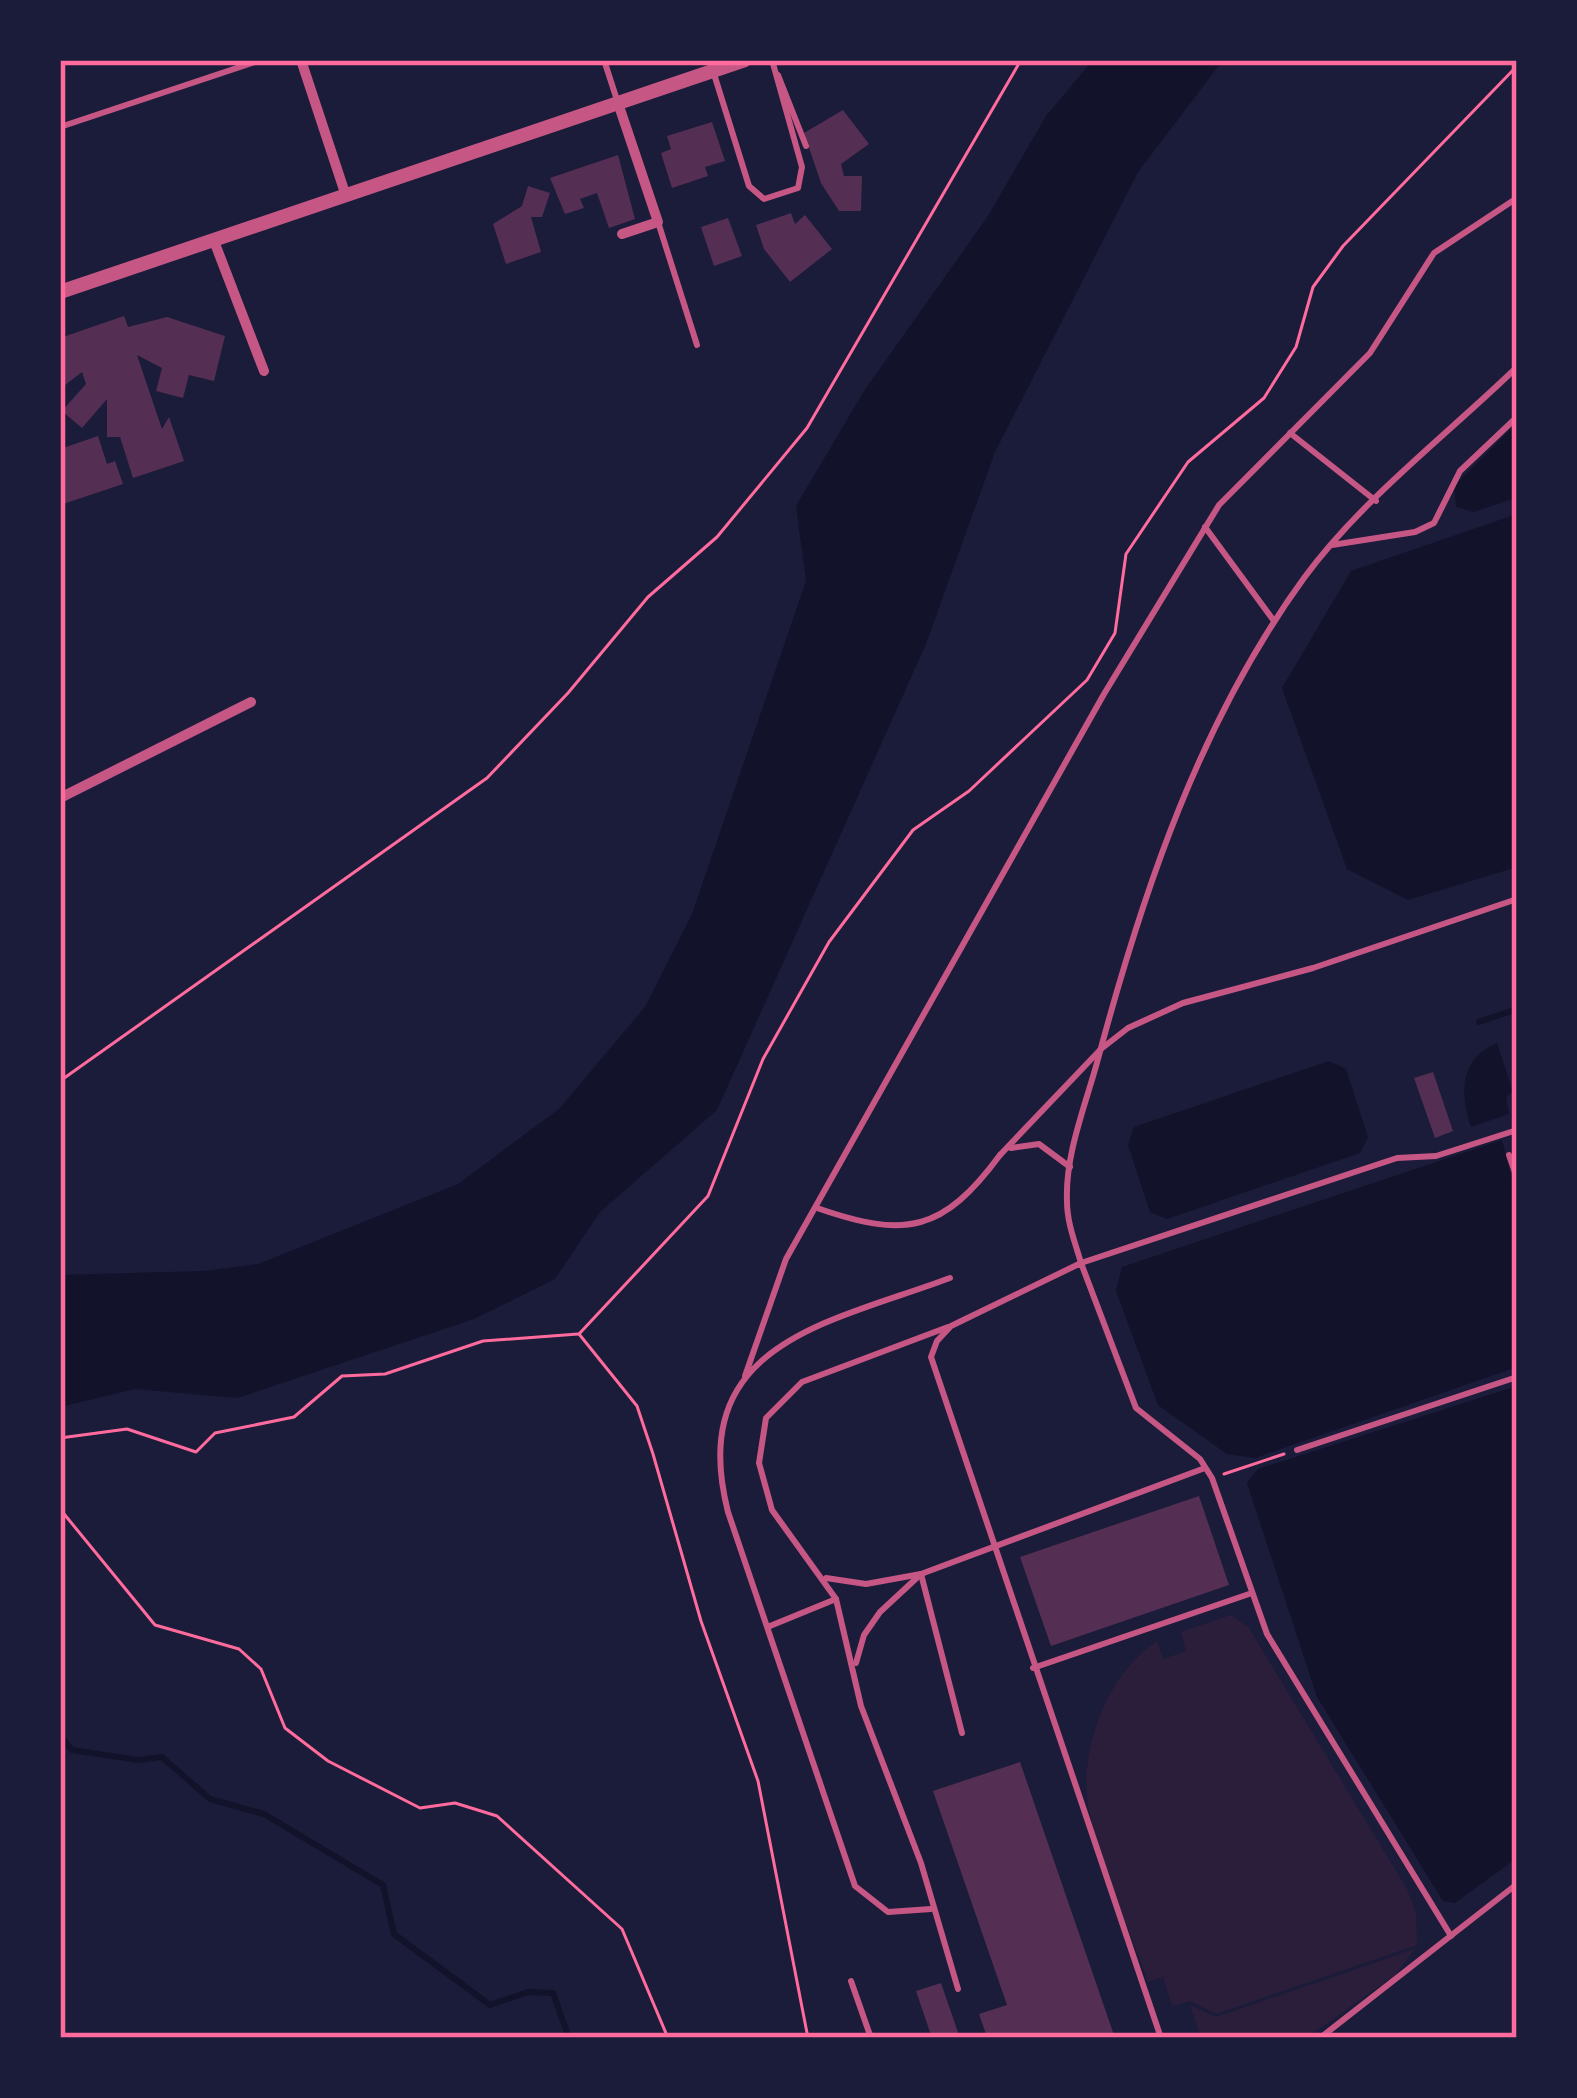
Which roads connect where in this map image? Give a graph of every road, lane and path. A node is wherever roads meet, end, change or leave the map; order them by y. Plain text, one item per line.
1 (261, 60) edge
2 (301, 60) edge
3 (604, 60) edge
4 (746, 60) edge
5 (772, 60) edge
6 (1021, 60) edge
7 (713, 71) junction
8 (776, 72) junction
9 (618, 104) junction
10 (60, 127) edge
11 (806, 146) dead end
12 (346, 196) junction
13 (1517, 198) edge
14 (658, 222) junction
15 (622, 234) dead end
16 (214, 241) junction
17 (60, 292) edge
18 (697, 345) dead end
19 (1517, 367) edge
20 (264, 370) dead end
21 (1517, 417) edge
22 (1289, 432) junction
23 (1376, 501) junction
24 (1204, 527) junction
25 (1332, 545) junction
26 (1274, 621) junction
27 (250, 702) dead end
28 (60, 798) edge
29 (1517, 899) edge
30 (1101, 1049) junction
31 (60, 1081) edge
32 (1517, 1130) edge
33 (1000, 1155) junction
34 (1509, 1155) dead end
35 (1070, 1167) junction
36 (1517, 1178) edge
37 (815, 1208) junction
38 (1081, 1263) junction
39 (950, 1278) dead end
40 (951, 1326) junction
41 (579, 1334) dead end
42 (745, 1376) junction
43 (1517, 1376) edge
44 (60, 1438) edge
45 (1297, 1450) joint
46 (1205, 1468) junction
47 (1212, 1478) junction
48 (60, 1508) edge
49 (992, 1546) junction
50 (920, 1574) junction
51 (826, 1578) junction
52 (1249, 1594) junction
53 (836, 1599) junction
54 (770, 1626) junction
55 (1033, 1668) junction
56 (856, 1679) junction
57 (962, 1733) dead end
58 (1517, 1884) edge
59 (931, 1910) junction
60 (1451, 1936) junction
61 (851, 1981) dead end
62 (958, 1989) dead end
63 (668, 2038) edge
64 (871, 2038) edge
65 (1162, 2038) edge
66 (1320, 2038) edge

1 - 10 lane
2 - 12 street
3 - 9 lane
4 - 7 street
5 - 8 lane
6 - 31 path
7 - 8 lane
7 - 9 street
8 - 11 lane
9 - 12 street
9 - 14 street
12 - 16 street
13 - 22 lane
14 - 15 street
14 - 18 lane
16 - 17 street
16 - 20 street
19 - 23 lane
21 - 25 lane
22 - 23 lane
22 - 24 lane
23 - 25 lane
24 - 26 lane
24 - 37 lane
25 - 26 lane
26 - 30 lane
27 - 28 street
29 - 30 lane
30 - 33 lane
30 - 35 lane
32 - 38 lane
33 - 35 lane
33 - 37 lane
34 - 36 lane
35 - 38 lane
37 - 42 lane
38 - 40 lane
38 - 46 lane
39 - 42 lane
40 - 49 lane
40 - 51 lane
41 - 44 path
42 - 54 lane
43 - 45 lane
45 - 47 path
46 - 47 lane
46 - 49 lane
47 - 52 lane
48 - 63 path
49 - 50 lane
49 - 55 lane
50 - 51 lane
50 - 56 lane
50 - 57 lane
51 - 53 lane
52 - 55 lane
52 - 60 lane
53 - 54 lane
53 - 56 lane
54 - 59 lane
55 - 65 lane
56 - 59 lane
58 - 60 lane
59 - 62 lane
60 - 66 lane
61 - 64 lane

